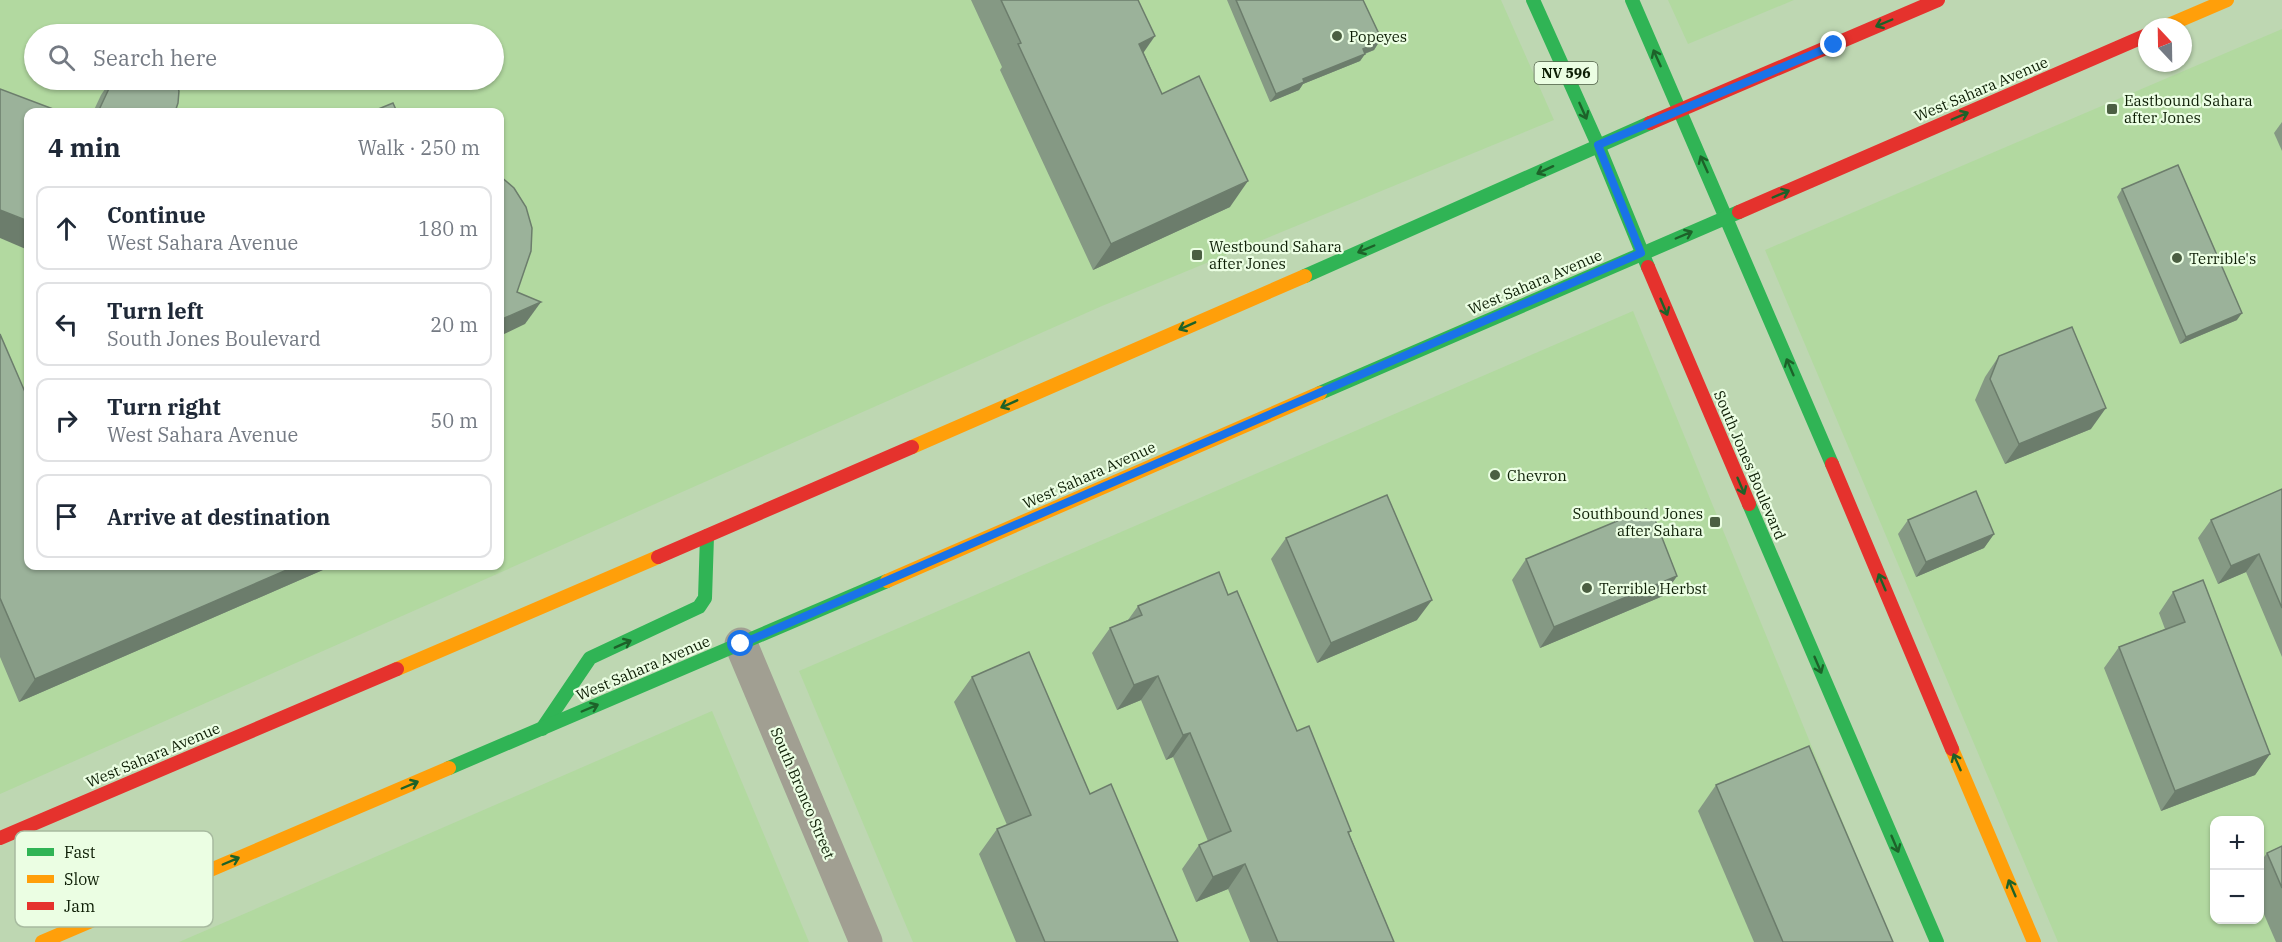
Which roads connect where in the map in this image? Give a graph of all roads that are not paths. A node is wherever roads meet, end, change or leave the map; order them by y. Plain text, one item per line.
1 (1533, 0) edge
2 (1632, 0) edge
3 (1938, 0) edge
4 (2227, 0) edge
5 (2185, 18) edge
6 (2138, 38) edge
7 (1680, 111) junction
8 (1598, 145) junction
9 (1727, 217) junction
10 (1641, 253) junction
11 (707, 536) junction
12 (741, 644) junction
13 (542, 729) junction
14 (16, 831) edge
15 (15, 832) edge
16 (0, 838) edge
17 (213, 869) edge
18 (77, 927) edge
19 (42, 942) edge
20 (866, 942) edge
21 (1937, 942) edge
22 (2034, 942) edge

1 -> 8 main road, South Jones Boulevard / NV 596
7 -> 2 main road
3 -> 7 main road, West Sahara Avenue
4 - 5 main road
9 -> 6 main road, West Sahara Avenue
7 - 8 main road, West Sahara Avenue
9 -> 7 main road
8 - 10 main road, South Jones Boulevard / NV 596
8 -> 11 main road, West Sahara Avenue
10 -> 9 main road, West Sahara Avenue
22 -> 9 main road
10 - 12 main road, West Sahara Avenue
10 -> 21 main road, South Jones Boulevard
13 -> 11 main road
11 - 14 main road, West Sahara Avenue
13 -> 12 main road, West Sahara Avenue
12 - 20 street, South Bronco Street
17 -> 13 main road, West Sahara Avenue
15 - 16 main road, West Sahara Avenue
19 -> 18 main road, West Sahara Avenue

